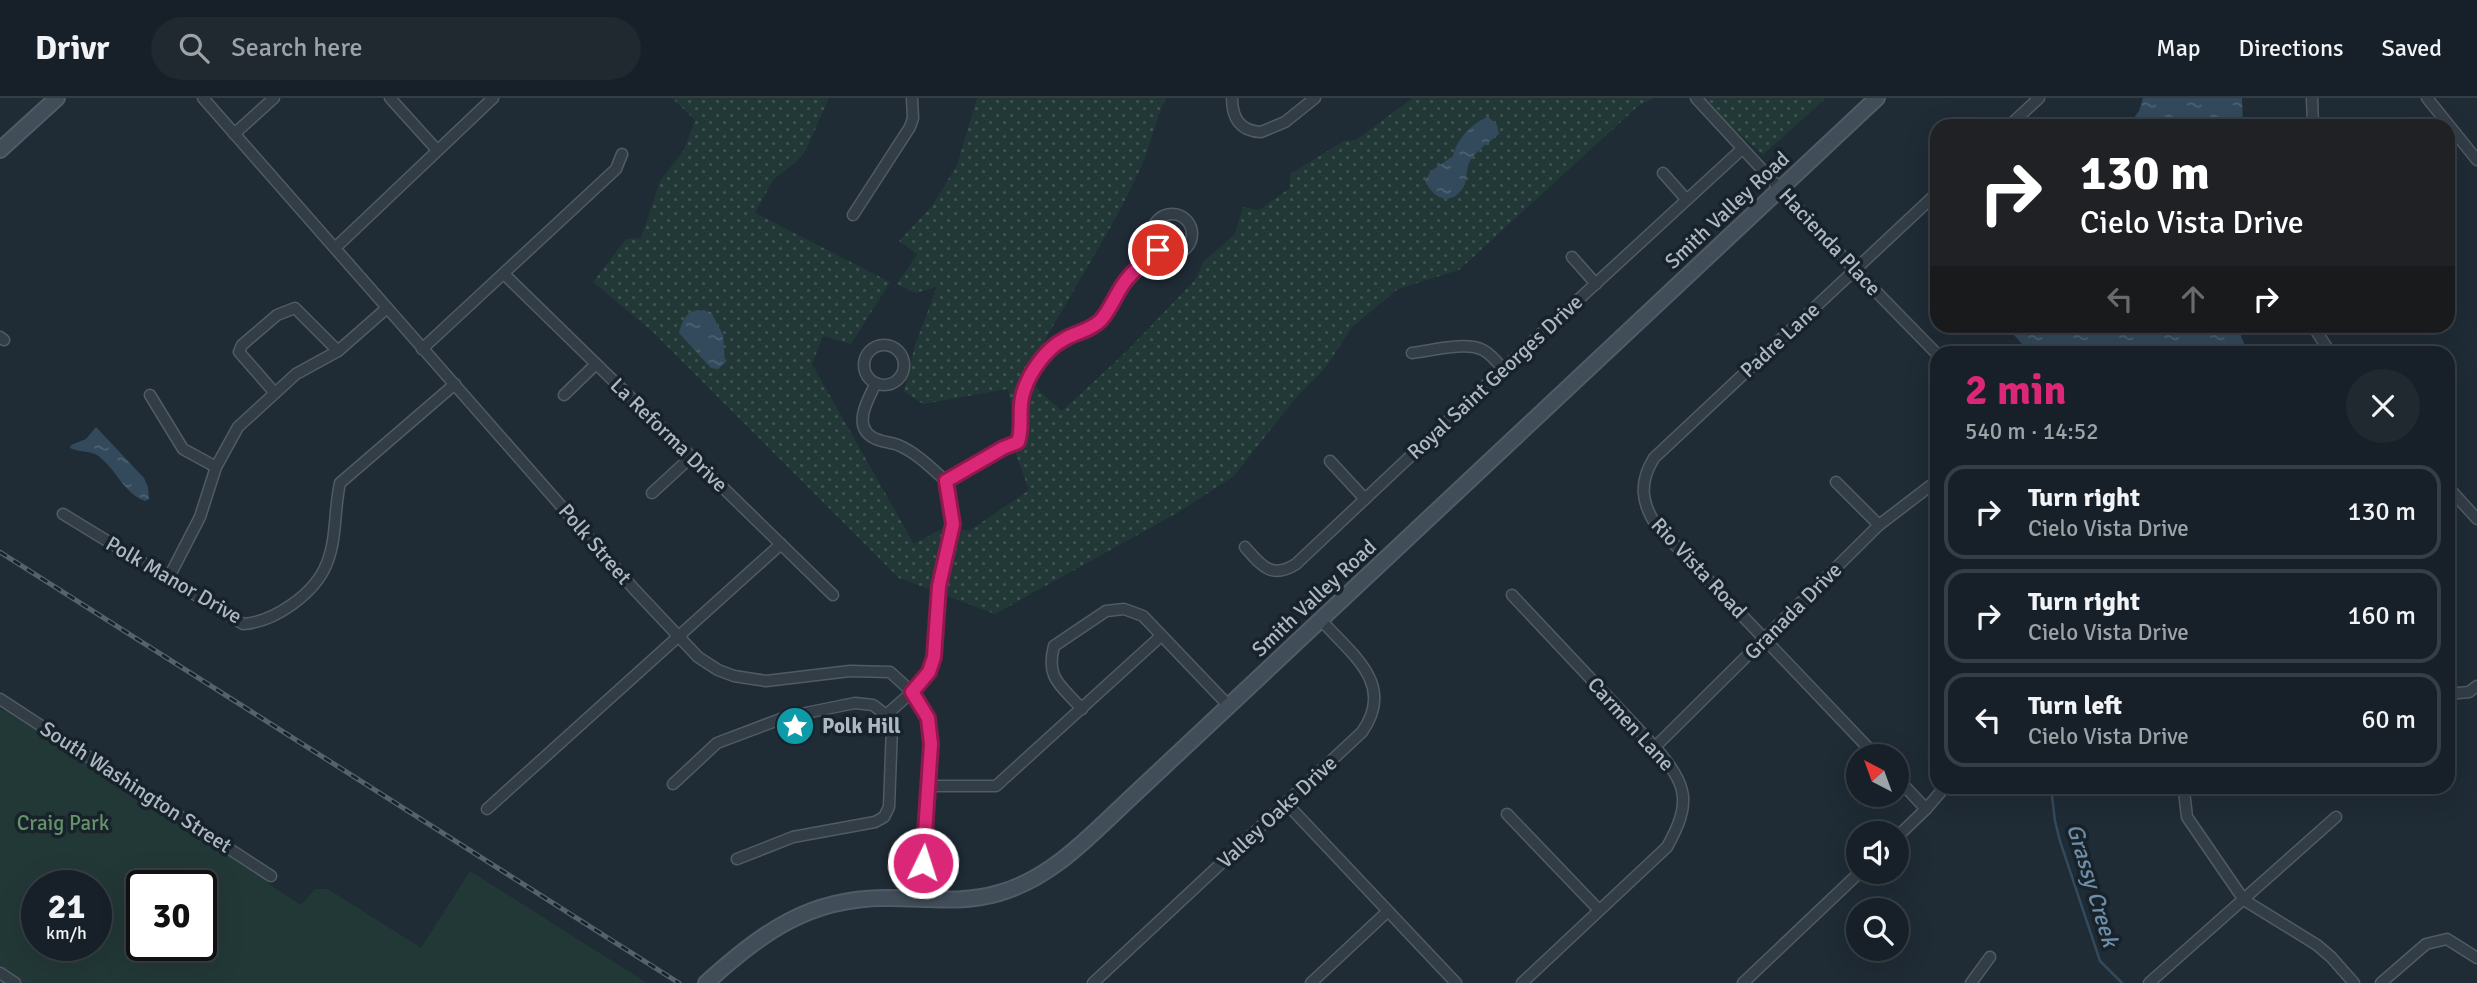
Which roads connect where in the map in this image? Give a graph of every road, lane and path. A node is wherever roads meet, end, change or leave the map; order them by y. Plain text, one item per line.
1 (57, 98) edge
2 (203, 98) edge
3 (274, 98) edge
4 (390, 98) edge
5 (493, 98) edge
6 (912, 98) edge
7 (1232, 98) edge
8 (1315, 98) edge
9 (1696, 98) edge
10 (1877, 98) edge
11 (2039, 98) edge
12 (2312, 98) edge
13 (2427, 98) edge
14 (2016, 119) edge
15 (2313, 119) edge
16 (2444, 119) edge
17 (2455, 133) edge
18 (234, 134) junction
19 (1742, 149) junction
20 (0, 150) edge
21 (437, 150) junction
22 (622, 154) dead end
23 (2477, 160) edge
24 (1662, 173) dead end
25 (1780, 188) junction
26 (1686, 200) junction
27 (1930, 200) edge
28 (853, 215) dead end
29 (335, 248) junction
30 (1158, 250) junction
31 (1572, 257) dead end
32 (1855, 270) junction
33 (505, 275) junction
34 (1596, 284) junction
35 (387, 308) junction
36 (1930, 347) edge
37 (422, 349) junction
38 (338, 351) junction
39 (1412, 354) dead end
40 (596, 364) junction
41 (1503, 369) junction
42 (876, 383) junction
43 (454, 384) junction
44 (274, 392) junction
45 (149, 395) dead end
46 (564, 395) dead end
47 (691, 458) junction
48 (1330, 461) dead end
49 (216, 467) junction
50 (946, 481) junction
51 (1836, 482) dead end
52 (1930, 486) edge
53 (652, 494) dead end
54 (2455, 494) edge
55 (1644, 497) joint
56 (1365, 499) junction
57 (63, 514) dead end
58 (2477, 519) edge
59 (1879, 526) junction
60 (781, 544) junction
61 (1245, 547) dead end
62 (168, 579) junction
63 (833, 595) dead end
64 (1512, 595) dead end
65 (1321, 620) junction
66 (1161, 636) junction
67 (679, 638) junction
68 (1766, 639) junction
69 (2477, 686) edge
70 (912, 692) junction
71 (2455, 693) edge
72 (0, 699) edge
73 (1229, 706) junction
74 (1082, 709) junction
75 (886, 715) junction
76 (1865, 744) edge
77 (1655, 747) junction
78 (673, 784) dead end
79 (929, 786) junction
80 (1909, 791) edge
81 (1939, 794) edge
82 (2184, 794) edge
83 (1286, 803) junction
84 (487, 808) dead end
85 (1926, 809) junction
86 (1507, 814) dead end
87 (2336, 817) dead end
88 (1909, 825) edge
89 (737, 859) dead end
90 (271, 876) dead end
91 (1847, 884) edge
92 (920, 900) junction
93 (2244, 900) junction
94 (1599, 910) junction
95 (1387, 912) junction
96 (1990, 957) dead end
97 (2477, 958) edge
98 (0, 973) edge
99 (15, 983) edge
100 (706, 983) edge
101 (1093, 983) edge
102 (1311, 983) edge
103 (1456, 983) edge
104 (1522, 983) edge
105 (1743, 983) edge
106 (1971, 983) edge
107 (2148, 983) edge
108 (2354, 983) edge
109 (2381, 983) edge

1 - 20 main road
2 - 18 street, Polk Street
3 - 18 street
4 - 21 street
5 - 21 street
6 - 28 street
7 - 8 street
9 - 19 street, Hacienda Place
10 - 25 main road, Smith Valley Road
11 - 14 street
12 - 15 street
13 - 16 street
17 - 23 street
18 - 29 street, Polk Street
19 - 25 street, Hacienda Place
19 - 26 street, Royal Saint Georges Drive
21 - 29 street
22 - 33 street
24 - 26 street
25 - 32 street, Hacienda Place
25 - 65 main road, Smith Valley Road
26 - 34 street, Royal Saint Georges Drive
27 - 32 street, Padre Lane
29 - 35 street, Polk Street
30 - 30 street
30 - 50 street
31 - 34 street
32 - 36 street, Hacienda Place
32 - 55 street, Padre Lane
33 - 37 street
33 - 40 street, La Reforma Drive
34 - 41 street, Royal Saint Georges Drive
35 - 37 street, Polk Street
35 - 38 street
37 - 43 street, Polk Street
38 - 44 street
38 - 44 street
39 - 41 street
40 - 46 street
40 - 47 street, La Reforma Drive
41 - 56 street, Royal Saint Georges Drive
42 - 42 street
42 - 50 street
43 - 62 street, Polk Manor Drive
43 - 67 street, Polk Street
44 - 49 street
45 - 49 street
47 - 53 street
47 - 60 street, La Reforma Drive
48 - 56 street
49 - 62 street
50 - 70 street
51 - 59 street
52 - 59 street, Granada Drive
54 - 58 street
55 - 68 street, Rio Vista Road
56 - 61 street, Royal Saint Georges Drive
57 - 62 street, Polk Manor Drive
59 - 68 street, Granada Drive
60 - 63 street, La Reforma Drive
60 - 67 street
64 - 77 street, Carmen Lane
65 - 73 main road, Smith Valley Road
65 - 83 street, Valley Oaks Drive
66 - 73 street
66 - 74 street
66 - 74 street
67 - 70 street, Polk Street
67 - 84 street
68 - 76 street, Rio Vista Road
68 - 77 street, Granada Drive
69 - 71 street
70 - 75 street
70 - 79 street, Polk Street
72 - 90 street, South Washington Street
73 - 92 main road, Smith Valley Road
74 - 79 street
75 - 78 street
75 - 89 street
77 - 94 street, Carmen Lane
79 - 92 street, Polk Street
80 - 85 street
81 - 85 street
82 - 93 street
83 - 95 street
83 - 101 street, Valley Oaks Drive
85 - 88 street
86 - 94 street
87 - 93 street
91 - 105 street
92 - 100 main road, Smith Valley Road
93 - 107 street
93 - 108 street
94 - 104 street, Carmen Lane
95 - 102 street
95 - 103 street
96 - 106 street
97 - 109 street
98 - 99 street

